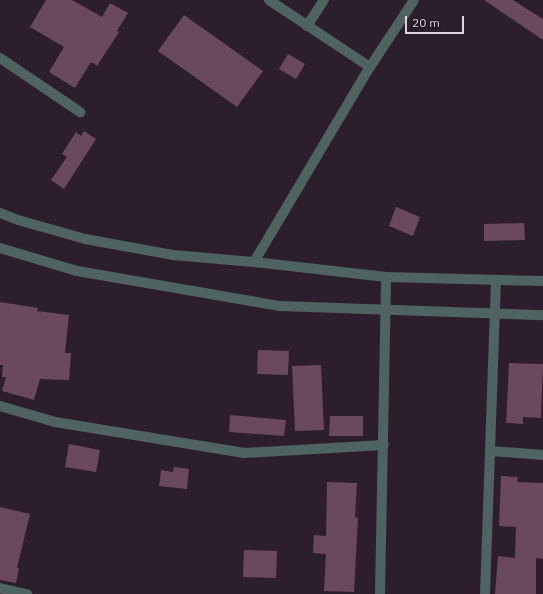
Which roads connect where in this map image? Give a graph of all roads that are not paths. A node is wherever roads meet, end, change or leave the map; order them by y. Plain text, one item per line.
1 (269, 0) edge
2 (324, 0) edge
3 (414, 0) edge
4 (307, 26) junction
5 (0, 58) edge
6 (370, 66) junction
7 (80, 112) dead end
8 (0, 213) edge
9 (0, 248) edge
10 (254, 262) junction
11 (386, 277) junction
12 (496, 281) junction
13 (543, 281) edge
14 (386, 309) junction
15 (495, 313) junction
16 (543, 315) edge
17 (0, 406) edge
18 (384, 445) junction
19 (490, 451) junction
20 (543, 454) edge
21 (0, 588) edge
22 (27, 594) edge
23 (380, 594) edge
24 (485, 594) edge

1 - 4 street
2 - 4 street
3 - 6 street
4 - 6 street
5 - 7 street
6 - 10 street
8 - 10 street
9 - 14 street
10 - 11 street
11 - 12 street
11 - 14 street
12 - 13 street
12 - 15 street
14 - 15 street
14 - 18 street
15 - 16 street
15 - 19 street
17 - 18 street
18 - 23 street
19 - 20 street
19 - 24 street
21 - 22 street

